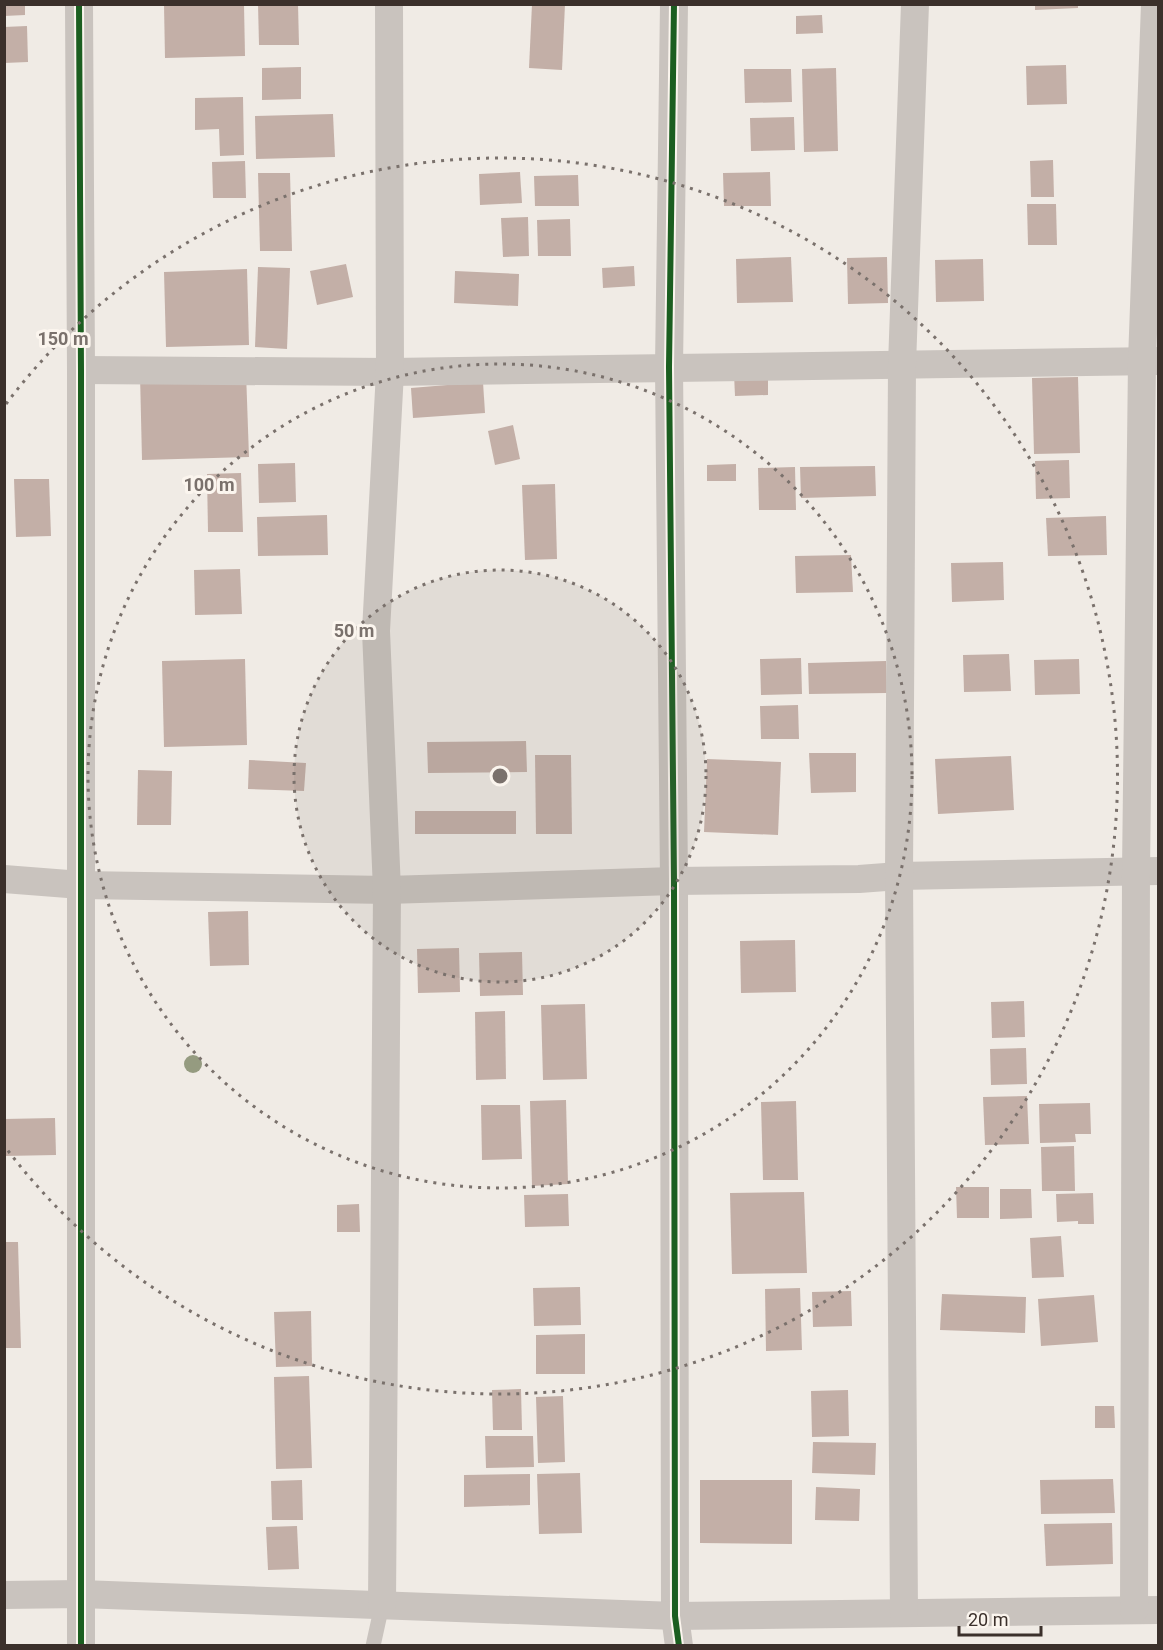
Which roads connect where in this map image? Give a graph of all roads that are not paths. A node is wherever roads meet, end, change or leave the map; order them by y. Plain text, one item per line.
1 (79, 4) edge
2 (389, 4) edge
3 (674, 4) edge
4 (915, 4) edge
5 (1156, 8) edge
6 (1150, 361) edge
7 (902, 365) junction
8 (669, 368) junction
9 (81, 370) junction
10 (390, 372) junction
11 (1147, 871) edge
12 (899, 876) junction
13 (4, 879) edge
14 (674, 881) junction
15 (81, 885) junction
16 (387, 890) junction
17 (81, 1594) junction
18 (4, 1595) edge
19 (382, 1605) junction
20 (1146, 1610) edge
21 (904, 1613) junction
22 (675, 1616) junction
23 (81, 1646) edge
24 (373, 1646) edge
25 (679, 1646) edge

1 - 9 street
2 - 10 street
3 - 8 street
4 - 7 street
5 - 6 street
6 - 7 street
6 - 11 street
7 - 8 street
7 - 12 street
8 - 10 street
8 - 14 street
9 - 10 street
9 - 15 street
10 - 16 street
11 - 12 street
11 - 20 street
12 - 14 street
12 - 21 street
13 - 15 street
14 - 16 street
14 - 22 street
15 - 16 street
15 - 17 street
16 - 19 street
17 - 18 street
17 - 19 street
17 - 23 street
19 - 22 street
19 - 24 lane
20 - 21 street
21 - 22 street
22 - 25 street

